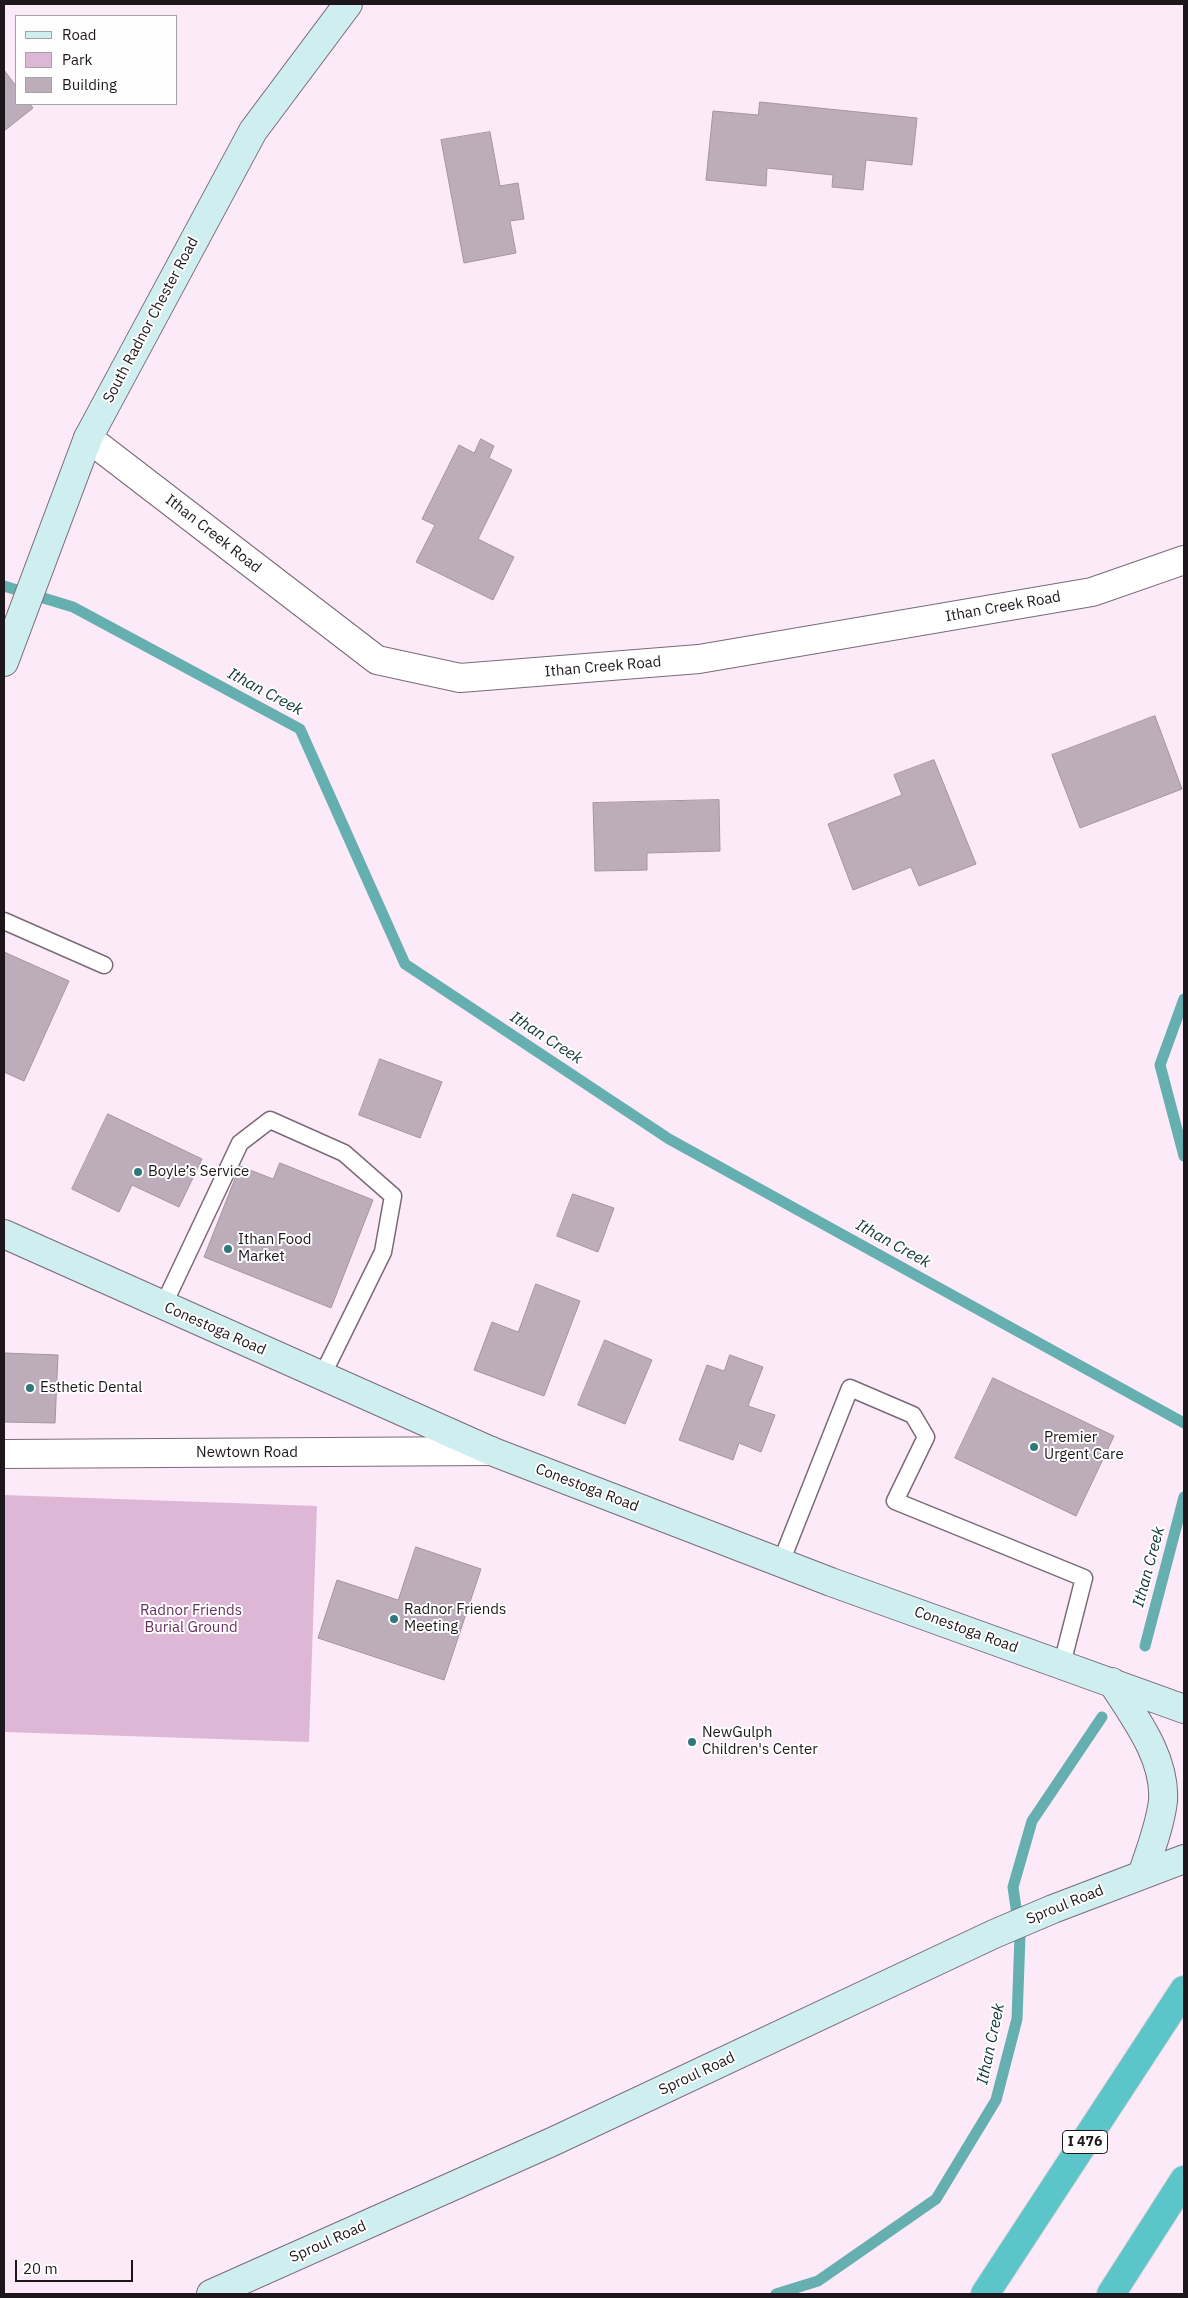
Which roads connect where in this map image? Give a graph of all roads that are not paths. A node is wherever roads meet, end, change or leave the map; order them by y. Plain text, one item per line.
1 (348, 4) edge
2 (88, 438) junction
3 (1184, 560) edge
4 (4, 662) edge
5 (4, 921) edge
6 (104, 965) dead end
7 (4, 1234) edge
8 (163, 1306) junction
9 (322, 1376) junction
10 (491, 1451) junction
11 (4, 1454) edge
12 (781, 1562) junction
13 (1062, 1664) junction
14 (1112, 1682) junction
15 (1184, 1709) edge
16 (1184, 1859) edge
17 (1142, 1875) junction
18 (1184, 1990) edge
19 (1184, 2180) edge
20 (212, 2294) edge
21 (985, 2294) edge
22 (1111, 2294) edge

1 - 2 main road, South Radnor Chester Road
2 - 3 street, Ithan Creek Road
2 - 4 main road, South Radnor Chester Road
5 - 6 lane
7 - 8 main road, Conestoga Road
8 - 9 main road, Conestoga Road
8 - 9 lane
9 - 10 main road, Conestoga Road
10 - 11 street, Newtown Road
10 - 12 main road, Conestoga Road
12 - 13 main road, Conestoga Road
12 - 13 lane
13 - 14 main road, Conestoga Road
14 - 15 main road, Conestoga Road
14 - 17 main road
16 - 17 main road, Sproul Road
17 - 20 main road, Sproul Road
18 - 21 highway, I 476
19 - 22 highway

